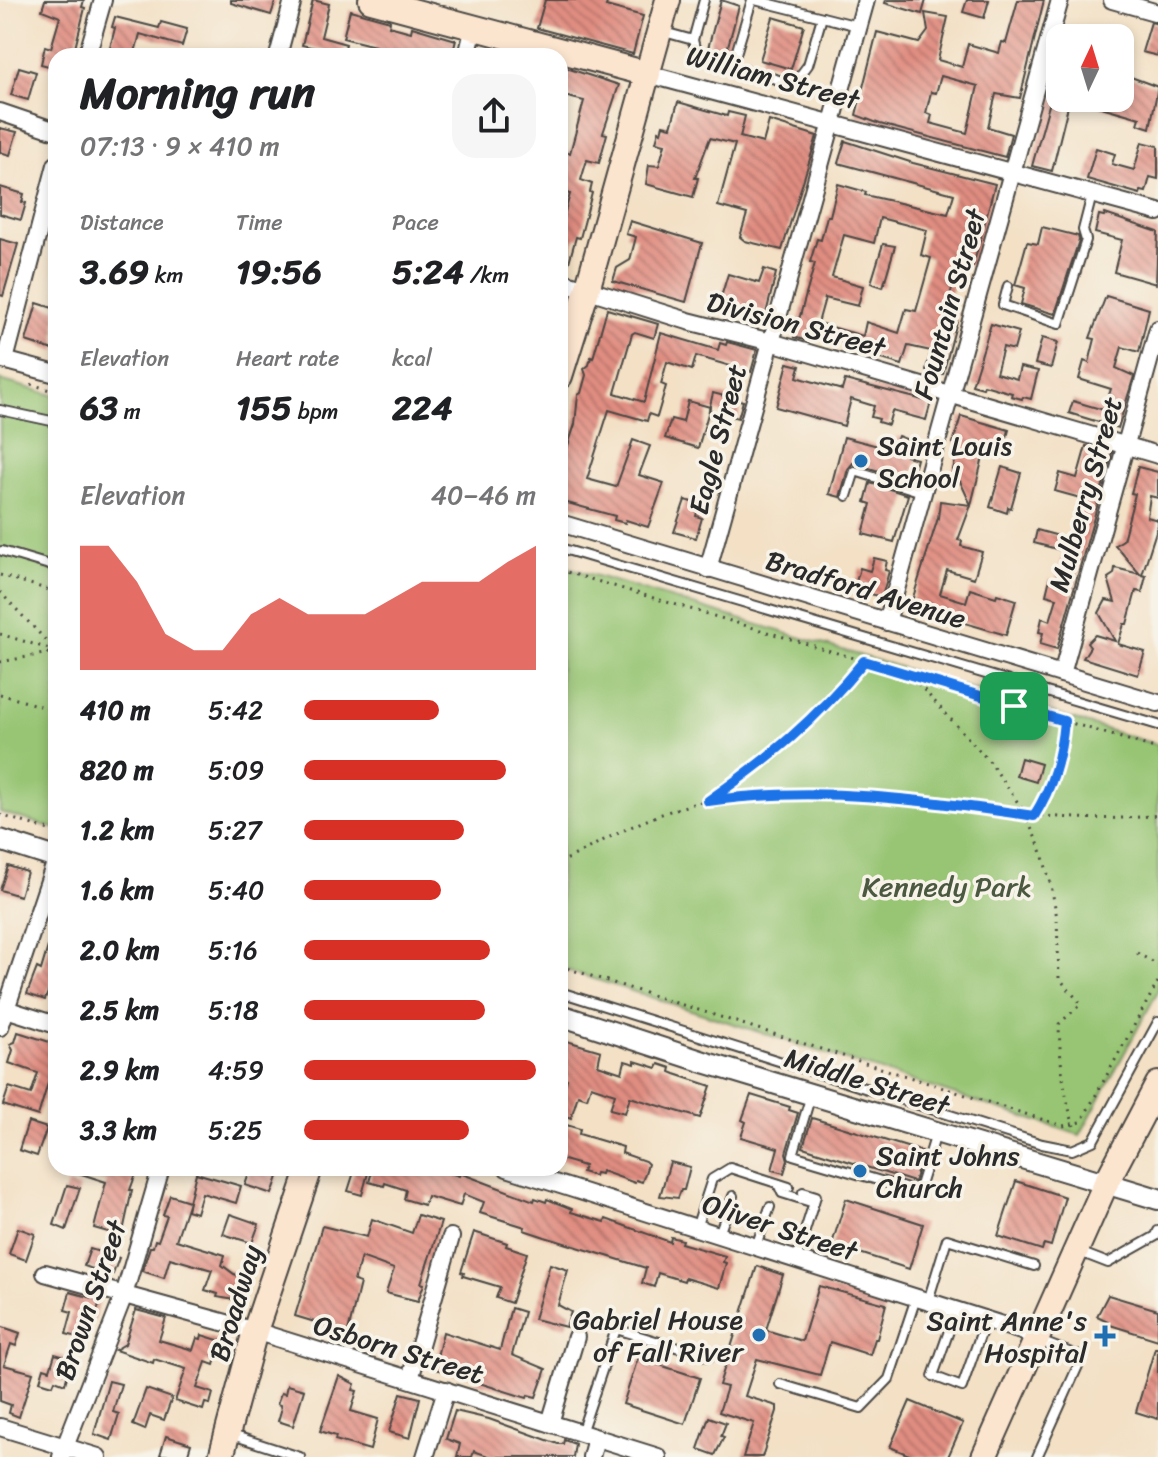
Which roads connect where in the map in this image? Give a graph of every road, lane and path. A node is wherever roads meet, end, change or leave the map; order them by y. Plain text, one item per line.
1 (103, 0) edge
2 (293, 0) edge
3 (371, 0) edge
4 (668, 0) edge
5 (704, 0) edge
6 (754, 0) edge
7 (866, 0) edge
8 (1060, 0) edge
9 (1112, 0) edge
10 (1158, 13) edge
11 (822, 17) junction
12 (474, 27) junction
13 (859, 27) junction
14 (660, 31) junction
15 (693, 40) junction
16 (89, 48) edge
17 (280, 48) edge
18 (469, 48) edge
19 (552, 48) edge
20 (568, 52) edge
21 (732, 67) junction
22 (648, 74) junction
23 (0, 112) edge
24 (832, 124) junction
25 (48, 128) edge
26 (1012, 173) junction
27 (48, 194) edge
28 (1092, 195) junction
29 (1158, 212) edge
30 (568, 284) edge
31 (1008, 286) dead end
32 (587, 290) junction
33 (1158, 329) edge
34 (771, 342) junction
35 (568, 351) edge
36 (2, 360) edge
37 (48, 372) edge
38 (950, 394) junction
39 (0, 410) edge
40 (48, 420) edge
41 (1126, 445) junction
42 (1158, 455) edge
43 (923, 493) junction
44 (847, 496) dead end
45 (568, 525) edge
46 (568, 550) edge
47 (2, 551) dead end
48 (48, 565) edge
49 (708, 569) junction
50 (568, 572) edge
51 (0, 575) edge
52 (48, 590) edge
53 (0, 592) edge
54 (887, 622) junction
55 (0, 634) edge
56 (48, 643) edge
57 (48, 649) edge
58 (48, 653) edge
59 (864, 661) junction
60 (0, 662) edge
61 (1062, 674) junction
62 (911, 675) junction
63 (0, 694) edge
64 (1158, 703) edge
65 (48, 709) edge
66 (1064, 721) junction
67 (1158, 725) edge
68 (1158, 749) edge
69 (708, 801) junction
70 (0, 815) edge
71 (1025, 815) junction
72 (1158, 815) edge
73 (1034, 816) junction
74 (48, 830) edge
75 (0, 840) edge
76 (48, 856) edge
77 (568, 859) edge
78 (48, 883) edge
79 (1137, 953) dead end
80 (1158, 965) edge
81 (568, 969) edge
82 (1158, 982) edge
83 (568, 995) edge
84 (6, 1009) junction
85 (568, 1018) edge
86 (48, 1022) edge
87 (1158, 1022) edge
88 (0, 1027) edge
89 (1158, 1084) edge
90 (811, 1094) junction
91 (1074, 1126) junction
92 (937, 1132) junction
93 (159, 1176) edge
94 (307, 1176) edge
95 (532, 1176) edge
96 (1106, 1183) junction
97 (778, 1184) junction
98 (789, 1187) dead end
99 (803, 1192) dead end
100 (733, 1196) dead end
101 (1158, 1199) edge
102 (814, 1203) junction
103 (770, 1207) dead end
104 (696, 1228) junction
105 (1158, 1231) edge
106 (719, 1235) junction
107 (451, 1237) dead end
108 (756, 1247) junction
109 (1076, 1251) junction
110 (796, 1260) junction
111 (1034, 1266) dead end
112 (45, 1273) dead end
113 (124, 1295) junction
114 (922, 1299) junction
115 (957, 1310) junction
116 (986, 1319) junction
117 (255, 1331) junction
118 (576, 1337) dead end
119 (1036, 1338) junction
120 (709, 1357) dead end
121 (410, 1379) junction
122 (780, 1384) dead end
123 (446, 1390) junction
124 (550, 1423) junction
125 (0, 1427) edge
126 (589, 1435) junction
127 (224, 1446) edge
128 (268, 1447) junction
129 (63, 1452) edge
130 (98, 1457) edge
131 (264, 1457) edge
132 (300, 1457) edge
133 (425, 1457) edge
134 (591, 1457) edge
135 (658, 1457) edge
136 (984, 1457) edge
137 (1037, 1457) edge

1 - 16 street
2 - 17 street
3 - 12 main road, William Street
4 - 14 main road
5 - 15 lane
6 - 11 lane
6 - 21 lane
7 - 13 street, Eagle Street
8 - 26 street, Fountain Street
9 - 10 street
11 - 13 lane
11 - 21 lane
12 - 18 street
12 - 19 main road, William Street
13 - 24 street, Eagle Street
14 - 15 lane
14 - 22 main road
15 - 21 lane
20 - 22 main road, William Street
22 - 24 street, William Street
22 - 32 main road
23 - 25 street
24 - 26 street, William Street
24 - 34 street, Eagle Street
26 - 28 street, William Street
26 - 38 street, Fountain Street
27 - 36 street
28 - 29 street, William Street
28 - 31 lane
30 - 32 street, Division Street
32 - 34 street, Division Street
32 - 35 main road
33 - 41 street, Mulberry Street
34 - 38 street, Division Street
34 - 49 street, Eagle Street
36 - 37 street
38 - 41 street, Division Street
38 - 43 street, Fountain Street
39 - 40 lane
41 - 42 street, Division Street
41 - 61 street, Mulberry Street
43 - 44 lane
43 - 54 street, Fountain Street
45 - 49 street, Bradford Avenue
46 - 67 lane
47 - 48 lane
49 - 54 street, Bradford Avenue
50 - 59 path
51 - 52 path
53 - 56 path
54 - 61 street, Bradford Avenue
55 - 57 path
58 - 60 path
59 - 62 path
59 - 69 path
61 - 64 street, Bradford Avenue
62 - 66 path
62 - 71 path
63 - 65 path
66 - 68 path
66 - 73 path
69 - 71 path
69 - 77 path
70 - 74 path
71 - 73 path
71 - 91 path
72 - 73 path
75 - 76 street
78 - 84 street
79 - 80 path
81 - 91 path
82 - 91 path
83 - 87 lane
84 - 86 street
84 - 88 street
85 - 90 street, Middle Street
89 - 96 main road
90 - 92 street, Middle Street
90 - 92 lane
92 - 96 street, Middle Street
93 - 113 street, Brown Street
94 - 117 main road, Broadway
95 - 104 street, Oliver Street
96 - 101 street, Middle Street
96 - 109 main road
97 - 98 lane
97 - 102 lane
97 - 104 lane
99 - 102 lane
100 - 106 lane
102 - 110 lane
103 - 108 lane
104 - 106 street, Oliver Street
105 - 109 lane
106 - 108 street, Oliver Street
107 - 121 street
108 - 110 street, Oliver Street
109 - 119 main road
110 - 114 street, Oliver Street
111 - 114 lane
112 - 113 street, Osborn Street
113 - 117 street, Osborn Street
113 - 129 street, Brown Street
114 - 115 street, Oliver Street
114 - 122 lane
115 - 116 street, Oliver Street
115 - 116 lane
116 - 119 street, Oliver Street
117 - 121 street, Osborn Street
117 - 127 main road, Broadway
118 - 124 street
119 - 136 main road
119 - 137 lane
120 - 126 lane
121 - 123 street, Osborn Street
123 - 124 street, Osborn Street
123 - 133 street
124 - 126 street, Osborn Street
125 - 129 street
126 - 134 street
126 - 135 street, Osborn Street
127 - 128 lane
128 - 131 lane
128 - 132 lane
129 - 130 street

